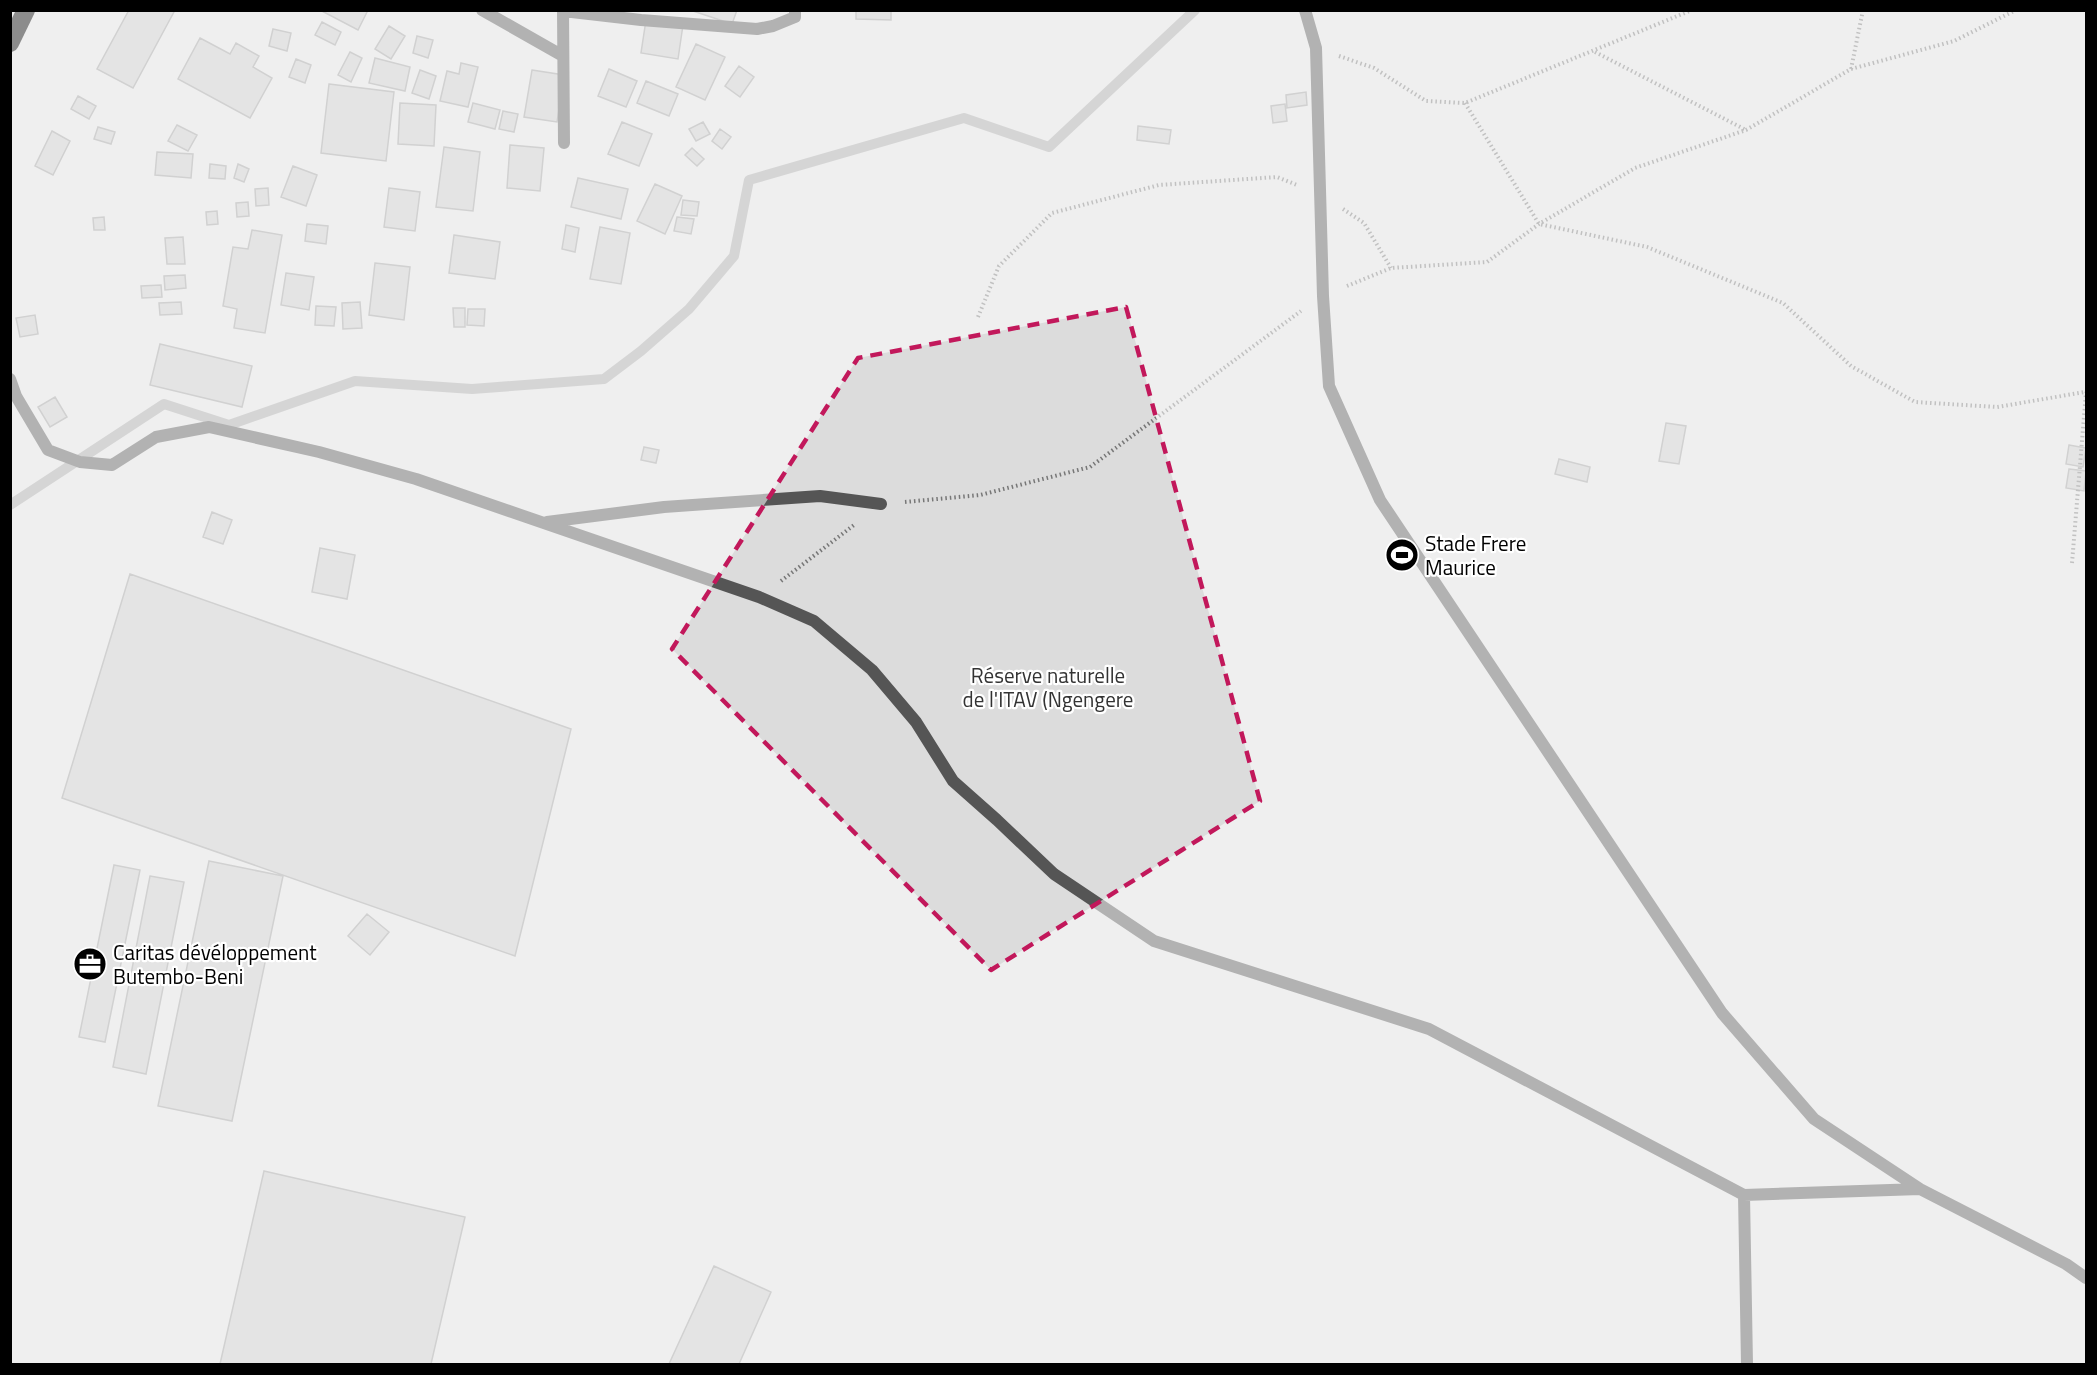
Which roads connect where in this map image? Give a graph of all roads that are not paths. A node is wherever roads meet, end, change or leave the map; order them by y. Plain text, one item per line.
1 (26, 10) edge
2 (482, 10) edge
3 (795, 10) edge
4 (1305, 10) edge
5 (563, 11) edge
6 (10, 43) edge
7 (563, 56) junction
8 (564, 143) dead end
9 (10, 379) edge
10 (881, 504) road end
11 (542, 522) junction
12 (1920, 1189) junction
13 (1744, 1195) junction
14 (2086, 1278) edge
15 (1747, 1365) edge

1 - 6 highway
2 - 7 street
3 - 5 street
4 - 12 street
5 - 7 street
7 - 8 street
9 - 11 street
10 - 11 street
11 - 13 street
12 - 13 street
12 - 14 street
13 - 15 street

